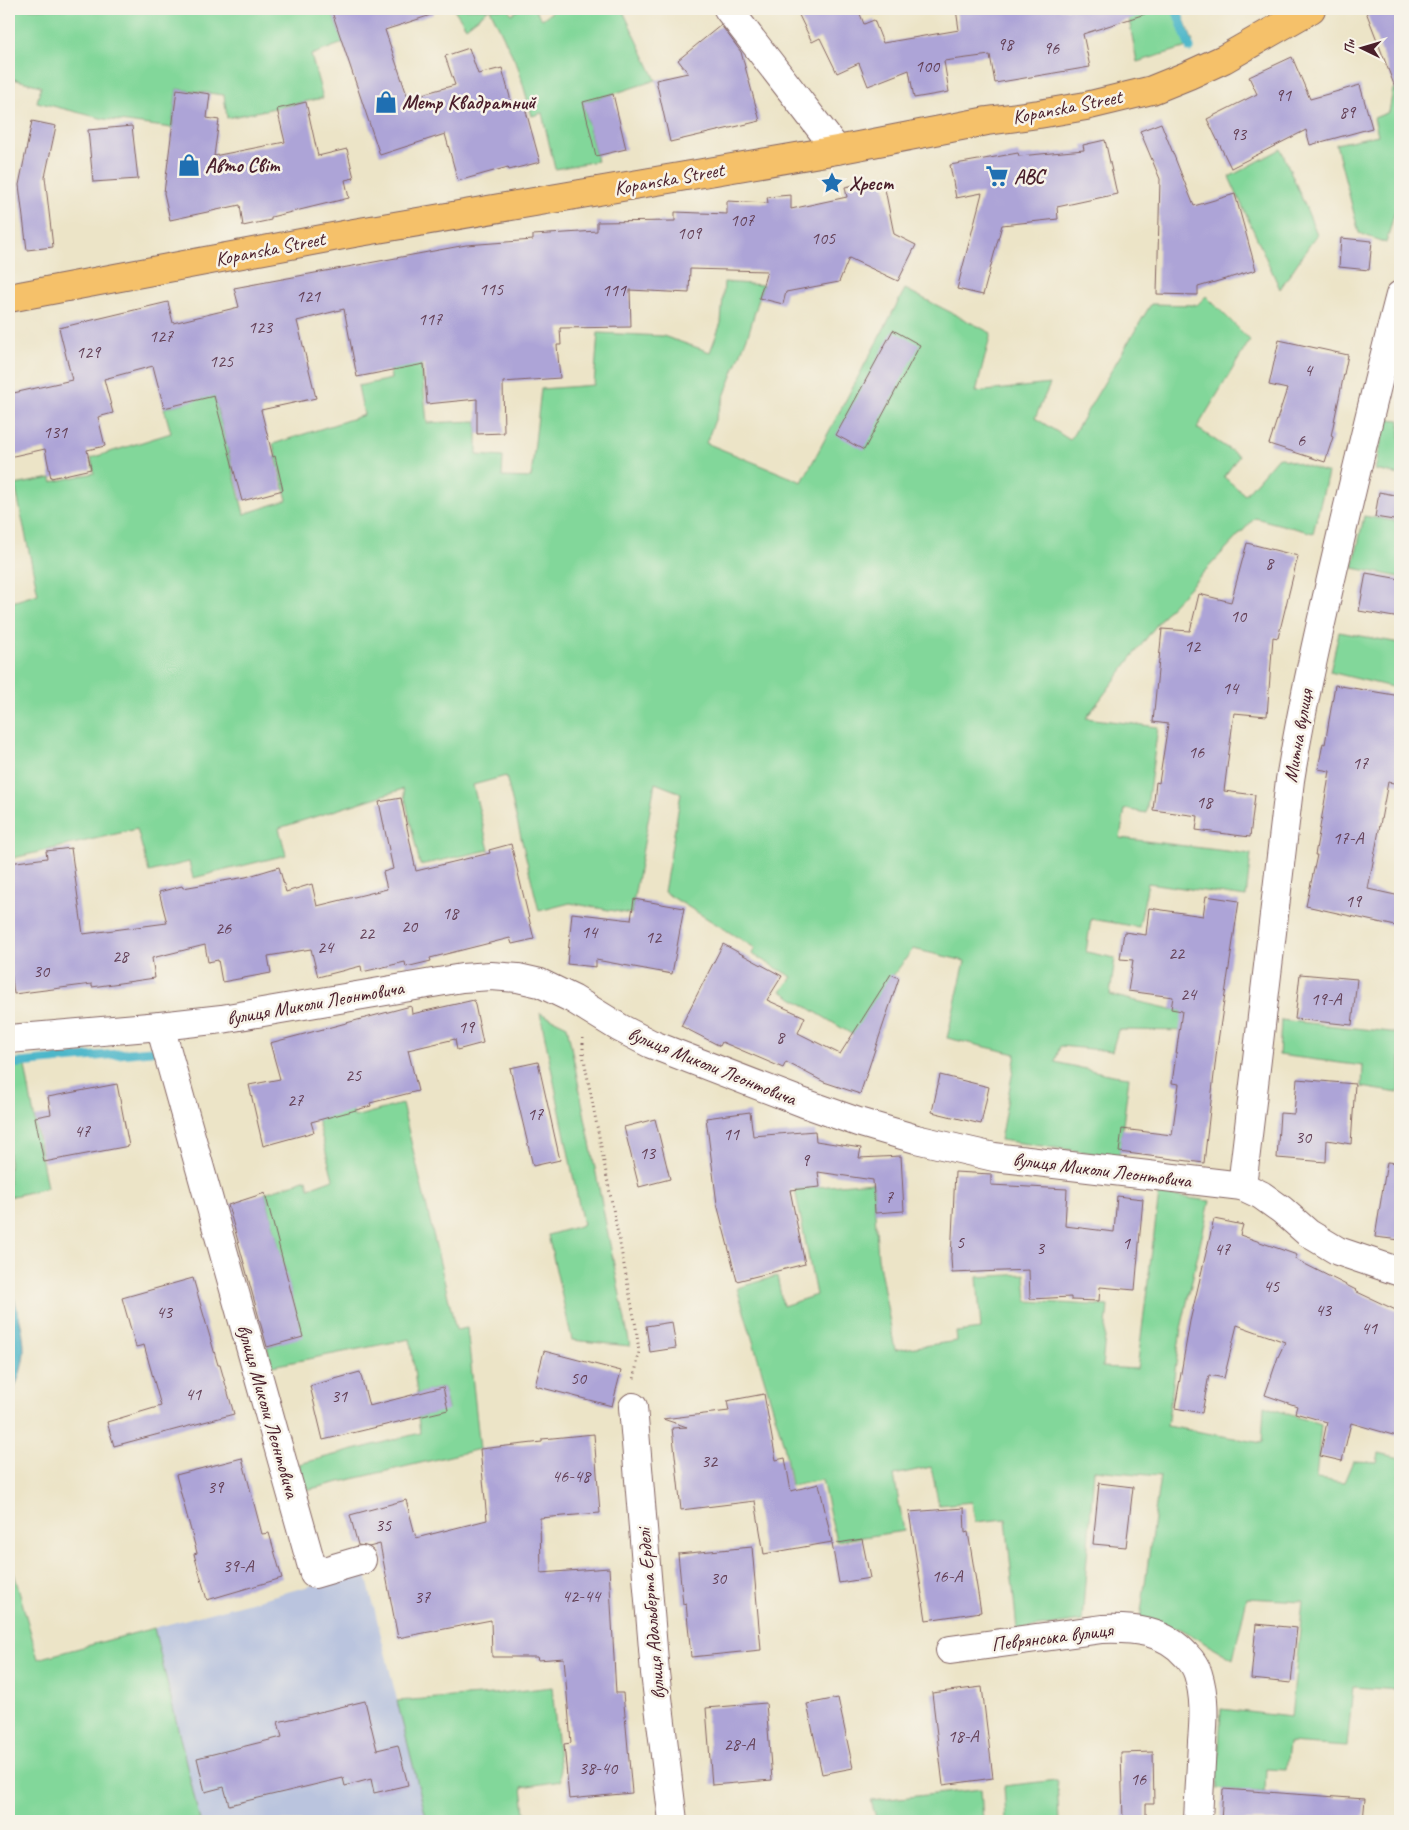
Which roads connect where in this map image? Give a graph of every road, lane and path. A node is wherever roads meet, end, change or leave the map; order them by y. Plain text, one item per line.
1 (728, 9) edge
2 (1311, 9) edge
3 (837, 150) junction
4 (1400, 295) edge
5 (9, 298) edge
6 (588, 1008) junction
7 (160, 1026) junction
8 (9, 1039) edge
9 (1242, 1186) junction
10 (1400, 1272) edge
11 (633, 1407) joint
12 (362, 1560) dead end
13 (950, 1650) dead end
14 (673, 1821) edge
15 (1198, 1821) edge

1 - 3 street
2 - 3 highway, Kopanska Street
3 - 5 highway, Kopanska Street
4 - 9 street, Митна вулиця
6 - 7 street, вулиця Миколи Леонтовича
6 - 9 street, вулиця Миколи Леонтовича
6 - 11 path
7 - 8 street, вулиця Миколи Леонтовича
7 - 12 street, вулиця Миколи Леонтовича
9 - 10 street
11 - 14 street, вулиця Адальберта Ерделі
13 - 15 street, Певрянська вулиця

